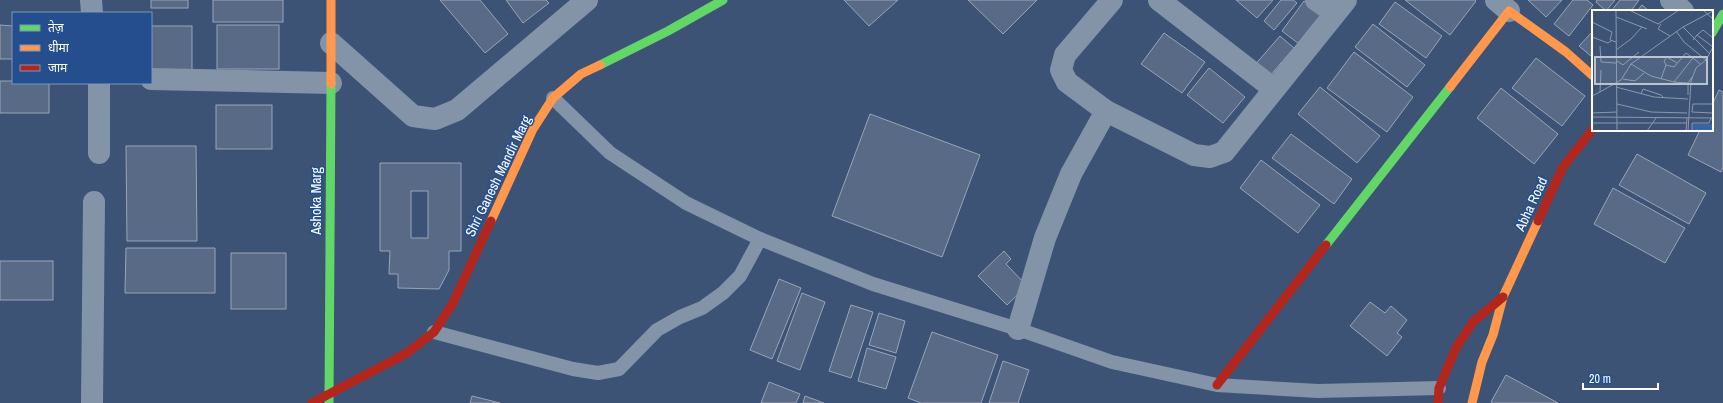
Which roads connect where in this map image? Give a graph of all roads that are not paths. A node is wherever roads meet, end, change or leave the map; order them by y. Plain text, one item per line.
1 (91, 0) edge
2 (330, 0) edge
3 (588, 0) edge
4 (723, 0) edge
5 (1112, 0) edge
6 (1159, 0) edge
7 (1316, 0) edge
8 (1671, 0) edge
9 (1502, 5) edge
10 (1340, 7) edge
11 (1682, 10) edge
12 (92, 12) edge
13 (1723, 14) edge
14 (1713, 31) edge
15 (330, 43) junction
16 (1592, 75) edge
17 (152, 79) edge
18 (331, 83) junction
19 (99, 84) edge
20 (1274, 89) junction
21 (553, 98) junction
22 (1106, 111) junction
23 (1592, 130) edge
24 (99, 153) dead end
25 (94, 202) dead end
26 (760, 239) junction
27 (1503, 297) junction
28 (1018, 329) junction
29 (434, 332) junction
30 (1217, 385) junction
31 (1439, 388) junction
32 (329, 393) junction
33 (92, 403) edge
34 (312, 403) edge
35 (329, 403) edge
36 (1438, 403) edge
37 (1472, 403) edge

1 - 12 street
2 - 15 street, Ashoka Marg
3 - 15 street
4 - 21 street, Shri Ganesh Mandir Marg
5 - 22 street
6 - 20 street
7 - 10 street
8 - 11 street
9 - 16 street
9 - 30 street
10 - 20 street
13 - 14 street
15 - 18 street, Ashoka Marg
17 - 18 street
18 - 32 street, Ashoka Marg
19 - 24 street
20 - 22 street
21 - 26 lane
21 - 29 street, Shri Ganesh Mandir Marg
22 - 28 street
23 - 27 street, Abha Road
25 - 33 street
26 - 28 lane
26 - 29 lane
27 - 31 street, Abha Road
27 - 37 street, Abha Road
28 - 30 lane
29 - 32 street, Shri Ganesh Mandir Marg
30 - 31 lane
31 - 36 street, Abha Road
32 - 34 street, Shri Ganesh Mandir Marg
32 - 35 street, Ashoka Marg

